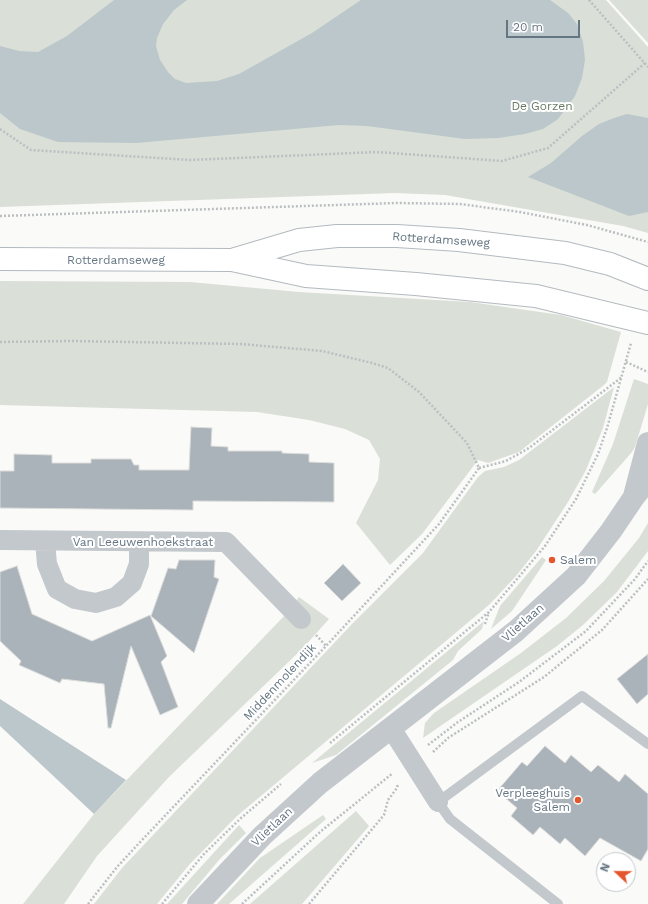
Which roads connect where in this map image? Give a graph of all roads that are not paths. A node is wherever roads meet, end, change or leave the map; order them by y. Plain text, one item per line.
1 (0, 259) edge
2 (232, 260) junction
3 (648, 279) edge
4 (648, 323) edge
5 (648, 443) edge
6 (648, 480) edge
7 (634, 497) junction
8 (0, 540) edge
9 (45, 541) junction
10 (139, 542) junction
11 (301, 619) dead end
12 (391, 728) junction
13 (648, 744) edge
14 (438, 802) junction
15 (198, 904) edge
16 (558, 904) edge

1 - 2 main road, Rotterdamseweg
2 - 3 main road, Rotterdamseweg
2 - 4 main road, Rotterdamseweg
5 - 7 street, Vlietlaan
6 - 7 street, Vlietlaan
7 - 12 street, Vlietlaan
8 - 9 street, Van Leeuwenhoekstraat
9 - 10 street, Van Leeuwenhoekstraat
9 - 10 street
10 - 11 street, Van Leeuwenhoekstraat
12 - 14 street
12 - 15 street, Vlietlaan
13 - 14 lane
14 - 16 lane

